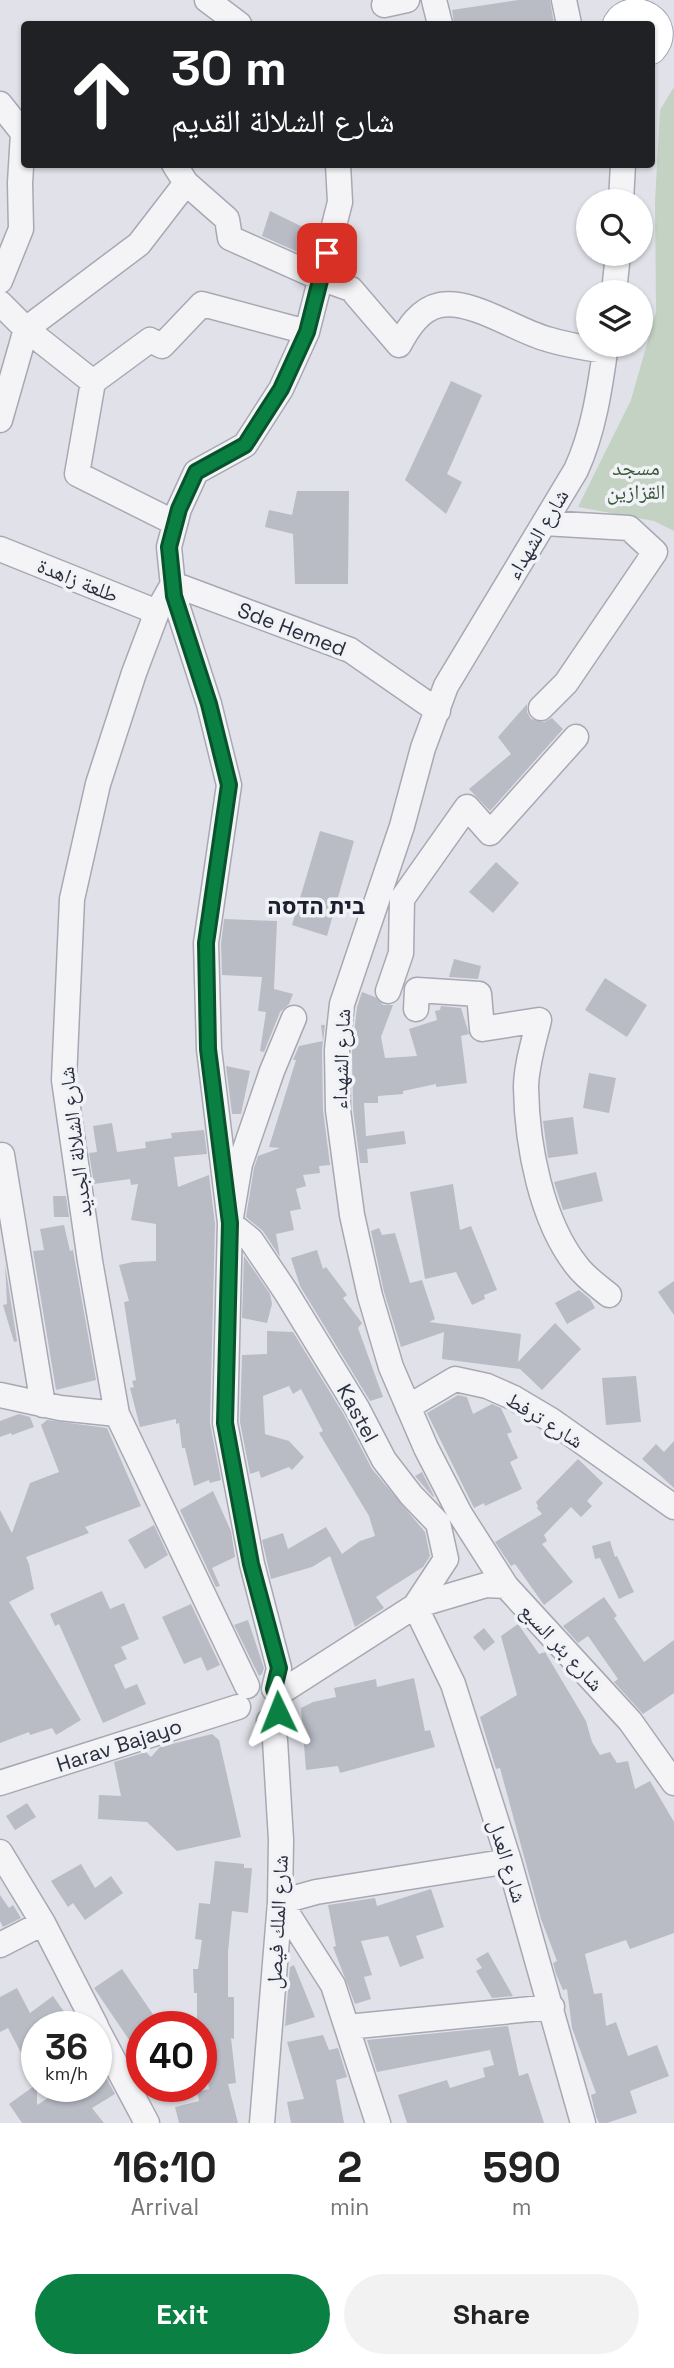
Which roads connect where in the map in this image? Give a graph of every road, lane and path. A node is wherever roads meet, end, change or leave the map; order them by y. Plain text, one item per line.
1 (208, 0) edge
2 (434, 0) edge
3 (565, 0) edge
4 (601, 0) edge
5 (638, 13) edge
6 (235, 21) edge
7 (439, 21) edge
8 (568, 21) edge
9 (660, 47) edge
10 (0, 104) edge
11 (21, 129) edge
12 (21, 168) edge
13 (338, 168) edge
14 (623, 168) edge
15 (180, 174) edge
16 (622, 189) edge
17 (320, 278) junction
18 (0, 281) edge
19 (0, 303) edge
20 (26, 329) junction
21 (307, 332) junction
22 (576, 344) edge
23 (605, 357) edge
24 (93, 382) junction
25 (0, 420) edge
26 (175, 523) junction
27 (544, 523) junction
28 (0, 549) edge
29 (665, 559) edge
30 (173, 584) junction
31 (157, 612) junction
32 (541, 708) dead end
33 (438, 711) junction
34 (576, 737) dead end
35 (388, 991) dead end
36 (416, 1009) dead end
37 (294, 1018) dead end
38 (2, 1155) dead end
39 (230, 1223) junction
40 (608, 1295) dead end
41 (0, 1395) edge
42 (43, 1405) junction
43 (408, 1407) junction
44 (117, 1414) junction
45 (674, 1507) edge
46 (506, 1586) junction
47 (415, 1606) junction
48 (276, 1692) junction
49 (243, 1697) junction
50 (270, 1721) junction
51 (0, 1783) edge
52 (674, 1783) edge
53 (0, 1852) edge
54 (509, 1861) junction
55 (280, 1902) junction
56 (43, 1923) junction
57 (0, 1945) edge
58 (552, 2007) junction
59 (88, 2011) edge
60 (346, 2027) junction
61 (112, 2057) edge
62 (148, 2123) edge
63 (262, 2123) edge
64 (378, 2123) edge
65 (583, 2123) edge

1 - 6 street
2 - 7 street
3 - 8 street
4 - 5 main road
5 - 9 main road
10 - 11 street
12 - 18 street
13 - 17 street
14 - 16 street
15 - 17 street
15 - 20 street
17 - 21 street
17 - 22 street
19 - 20 street
20 - 24 street
20 - 25 street
21 - 24 street
21 - 26 street
23 - 27 street, شارع الشهداء
24 - 26 street
26 - 30 street
27 - 29 street
27 - 33 street, شارع الشهداء
28 - 31 street, طلعة زاهدة
29 - 32 street
30 - 31 street, شارع الشلالة الجديد
30 - 33 street, Sde Hemed
30 - 39 street
31 - 44 street, شارع الشلالة الجديد
33 - 43 street, شارع الشهداء
34 - 35 street
36 - 40 street
37 - 39 street
38 - 42 street
39 - 47 street, Kastel
39 - 48 street
41 - 42 street
42 - 44 street
43 - 45 street, شارع ترفط
43 - 46 street, شارع الشهداء
44 - 49 street, شارع الشلالة الجديد
46 - 47 street, شارع بئر السبع
46 - 52 street, شارع بئر السبع
47 - 48 street
47 - 54 street, شارع العدل
48 - 49 street
48 - 50 street
49 - 50 street
49 - 51 street, Harav Bajayo
50 - 55 street, شارع الملك فيصل
53 - 56 street
54 - 55 street
54 - 58 street, شارع العدل
55 - 60 street
55 - 63 street, شارع الملك فيصل
56 - 57 street
56 - 59 street
58 - 60 street
58 - 65 street, شارع العدل
60 - 64 street
61 - 62 street

